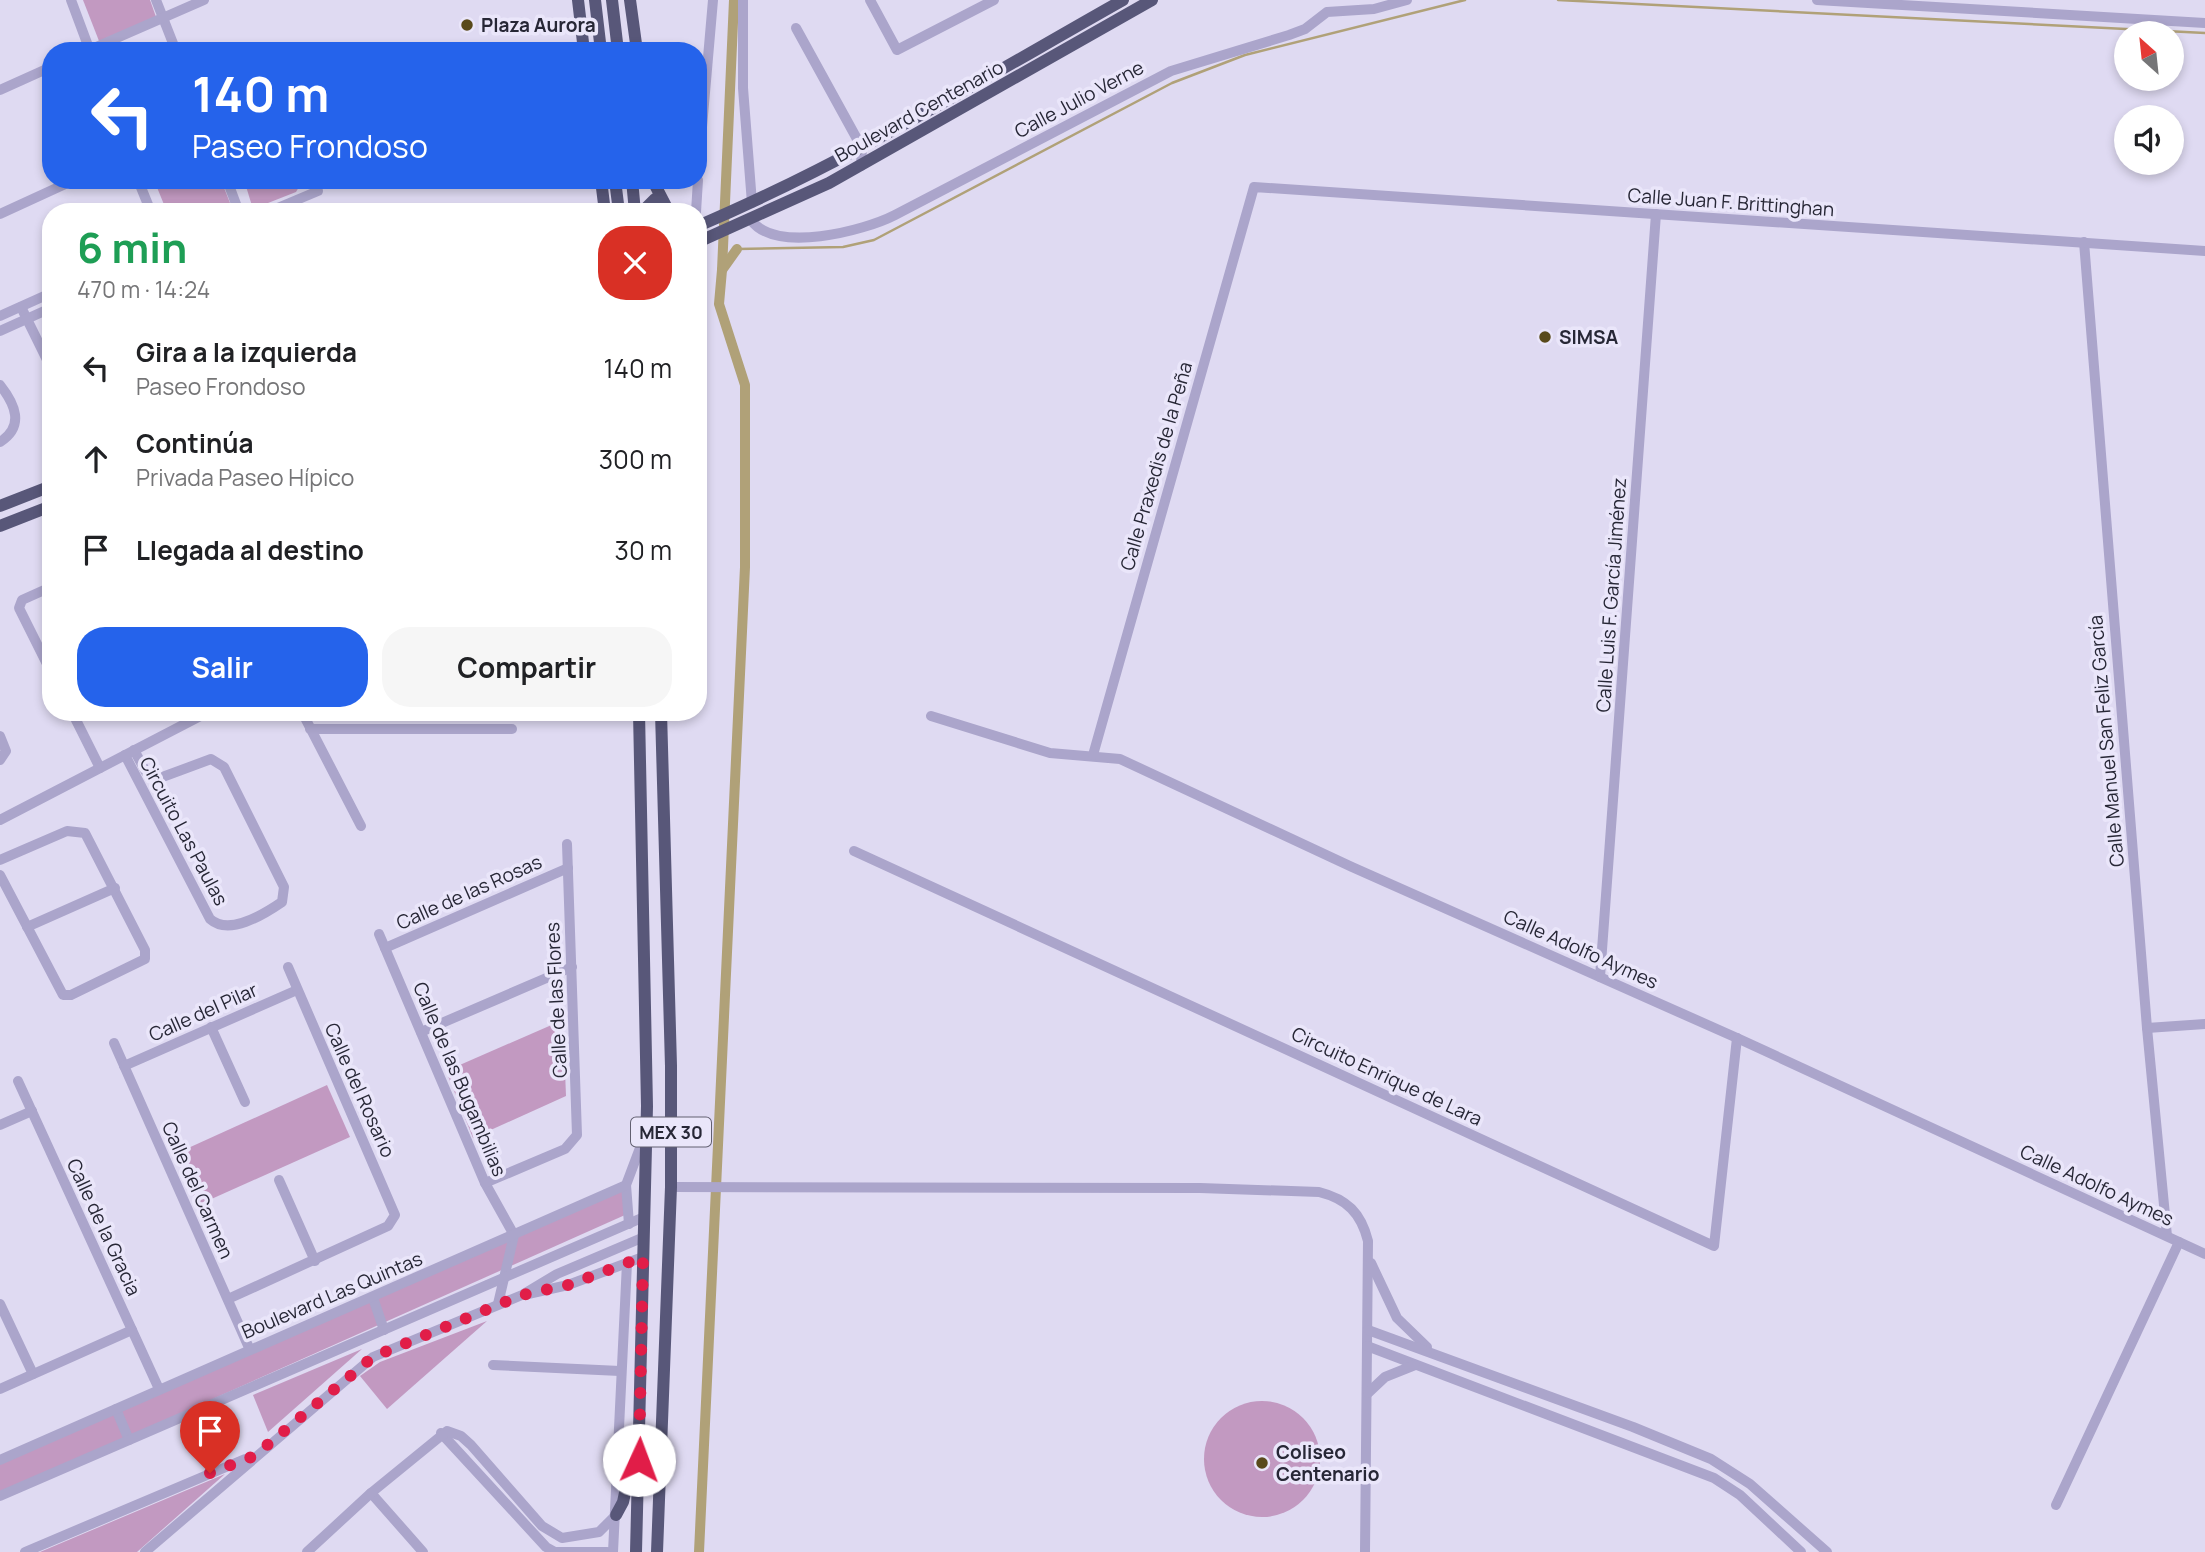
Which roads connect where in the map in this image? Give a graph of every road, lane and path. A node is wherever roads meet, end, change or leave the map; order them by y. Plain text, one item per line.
1 (71, 0) edge
2 (156, 0) edge
3 (204, 0) edge
4 (578, 0) edge
5 (595, 0) edge
6 (612, 0) edge
7 (630, 0) edge
8 (713, 0) edge
9 (743, 0) edge
10 (870, 0) edge
11 (994, 0) edge
12 (1152, 0) edge
13 (1407, 0) edge
14 (1817, 0) edge
15 (1122, 1) edge
16 (163, 18) junction
17 (2205, 23) edge
18 (796, 28) dead end
19 (86, 42) edge
20 (108, 42) edge
21 (172, 42) edge
22 (583, 42) edge
23 (600, 42) edge
24 (617, 42) edge
25 (636, 42) edge
26 (1060, 52) junction
27 (1014, 62) junction
28 (707, 69) edge
29 (42, 71) edge
30 (0, 90) edge
31 (963, 108) junction
32 (862, 148) junction
33 (881, 155) junction
34 (861, 166) junction
35 (1254, 187) joint
36 (54, 189) edge
37 (318, 191) dead end
38 (289, 203) edge
39 (746, 206) junction
40 (0, 214) edge
41 (1656, 214) junction
42 (707, 222) edge
43 (746, 222) junction
44 (707, 238) edge
45 (2084, 242) junction
46 (2205, 251) edge
47 (42, 297) edge
48 (21, 307) junction
49 (42, 312) edge
50 (0, 316) edge
51 (26, 319) junction
52 (0, 331) edge
53 (42, 350) edge
54 (0, 385) edge
55 (0, 442) edge
56 (42, 490) edge
57 (0, 506) edge
58 (42, 510) edge
59 (0, 526) edge
60 (42, 591) edge
61 (42, 654) edge
62 (931, 716) dead end
63 (76, 721) edge
64 (191, 721) edge
65 (306, 721) edge
66 (634, 721) edge
67 (639, 721) edge
68 (661, 721) edge
69 (310, 729) junction
70 (512, 729) dead end
71 (0, 736) edge
72 (129, 753) junction
73 (1093, 755) junction
74 (0, 760) edge
75 (640, 765) junction
76 (100, 768) junction
77 (0, 820) edge
78 (360, 826) dead end
79 (567, 844) dead end
80 (854, 851) dead end
81 (0, 860) edge
82 (568, 868) junction
83 (0, 875) edge
84 (115, 888) junction
85 (27, 927) junction
86 (379, 934) dead end
87 (385, 948) junction
88 (288, 967) dead end
89 (572, 967) junction
90 (1600, 977) junction
91 (297, 990) junction
92 (2205, 1024) edge
93 (211, 1027) junction
94 (2147, 1028) junction
95 (421, 1032) junction
96 (1737, 1038) junction
97 (114, 1044) dead end
98 (124, 1066) junction
99 (18, 1081) dead end
100 (245, 1102) dead end
101 (32, 1111) junction
102 (0, 1125) edge
103 (646, 1132) junction
104 (279, 1180) dead end
105 (485, 1183) junction
106 (626, 1185) junction
107 (671, 1187) junction
108 (644, 1217) junction
109 (629, 1224) junction
110 (514, 1235) junction
111 (2167, 1236) junction
112 (644, 1237) junction
113 (2179, 1242) junction
114 (2205, 1254) edge
115 (599, 1255) junction
116 (643, 1257) junction
117 (1368, 1257) junction
118 (315, 1261) junction
119 (627, 1264) junction
120 (576, 1265) junction
121 (607, 1271) junction
122 (504, 1278) junction
123 (583, 1280) junction
124 (522, 1295) junction
125 (373, 1298) junction
126 (228, 1299) junction
127 (0, 1304) edge
128 (498, 1304) junction
129 (132, 1330) junction
130 (384, 1330) junction
131 (1367, 1330) junction
132 (1367, 1346) junction
133 (250, 1350) junction
134 (1432, 1351) junction
135 (493, 1365) dead end
136 (1418, 1365) junction
137 (620, 1371) junction
138 (33, 1374) junction
139 (0, 1389) edge
140 (159, 1389) junction
141 (1368, 1394) junction
142 (116, 1409) junction
143 (1633, 1427) junction
144 (441, 1433) junction
145 (640, 1437) junction
146 (129, 1440) junction
147 (1625, 1441) junction
148 (254, 1456) junction
149 (0, 1460) edge
150 (372, 1493) junction
151 (0, 1496) edge
152 (2056, 1505) dead end
153 (615, 1515) junction
154 (562, 1538) junction
155 (24, 1552) edge
156 (145, 1552) edge
157 (307, 1552) edge
158 (423, 1552) edge
159 (555, 1552) edge
160 (607, 1552) edge
161 (613, 1552) edge
162 (636, 1552) edge
163 (657, 1552) edge
164 (1365, 1552) edge
165 (1801, 1552) edge
166 (1827, 1552) edge

1 - 19 street
2 - 16 street
3 - 16 street
4 - 22 main road
5 - 23 main road
6 - 24 main road
7 - 25 main road
8 - 28 street
9 - 39 street
10 - 11 street
12 - 26 main road, Boulevard Centenario
13 - 43 street, Calle Julio Verne
14 - 17 street
15 - 26 main road
15 - 27 main road, Boulevard Centenario
16 - 20 street
16 - 21 street
18 - 32 street
26 - 31 main road, Boulevard Centenario
27 - 31 main road
27 - 32 main road, Boulevard Centenario
29 - 30 street
31 - 33 main road, Boulevard Centenario
32 - 33 street
32 - 34 street
32 - 39 main road, Boulevard Centenario
33 - 34 main road, Boulevard Centenario
34 - 43 main road, Boulevard Centenario
35 - 41 street, Calle Juan F. Brittinghan
35 - 73 street, Calle Praxedis de la Peña
36 - 40 street
37 - 38 street
39 - 42 main road, Boulevard Centenario
41 - 45 street, Calle Juan F. Brittinghan
41 - 90 street, Calle Luis F. García Jiménez
43 - 44 main road, Boulevard Centenario
45 - 46 street, Calle Juan F. Brittinghan
45 - 94 street, Calle Manuel San Feliz García
47 - 48 street
48 - 50 street
48 - 51 street
49 - 51 street
51 - 52 street
51 - 53 street
54 - 55 street
56 - 57 main road
58 - 59 main road
60 - 61 street
62 - 73 street, Calle Adolfo Aymes
63 - 76 street
64 - 72 street
65 - 69 street
66 - 75 main road
67 - 75 main road, MEX 30
68 - 107 main road, MEX 30
69 - 70 street
69 - 78 street
71 - 74 street
72 - 72 street, Circuito Las Paulas
72 - 76 street
73 - 90 street, Calle Adolfo Aymes
75 - 103 main road, MEX 30
76 - 77 street
79 - 82 street, Calle de las Flores
80 - 96 street, Circuito Enrique de Lara
81 - 84 street
82 - 87 street, Calle de las Rosas
82 - 89 street, Calle de las Flores
83 - 85 street
84 - 85 street
84 - 85 street
86 - 87 street, Calle de las Bugambilias
87 - 95 street, Calle de las Bugambilias
88 - 91 street, Calle del Rosario
89 - 95 street
89 - 105 street, Calle de las Flores
90 - 96 street, Calle Adolfo Aymes
91 - 93 street, Calle del Pilar
91 - 118 street, Calle del Rosario
92 - 94 street
93 - 98 street, Calle del Pilar
93 - 100 street
94 - 111 street, Calle Manuel San Feliz García
95 - 105 street, Calle de las Bugambilias
96 - 111 street, Calle Adolfo Aymes
97 - 98 street, Calle del Carmen
98 - 126 street, Calle del Carmen
99 - 101 street, Calle de la Gracia
101 - 102 street
101 - 129 street, Calle de la Gracia
103 - 106 street
103 - 108 main road, MEX 30
104 - 118 street
105 - 110 street, Calle de las Bugambilias
106 - 109 street
106 - 110 street, Boulevard Las Quintas
107 - 117 street
107 - 163 main road, MEX 30
108 - 109 street
108 - 112 main road, MEX 30
109 - 122 street
110 - 122 street
110 - 125 street, Boulevard Las Quintas
111 - 113 street, Calle Adolfo Aymes
112 - 115 street
112 - 116 main road, MEX 30
113 - 114 street, Calle Adolfo Aymes
113 - 152 street
115 - 120 street
115 - 121 street
116 - 119 street
116 - 145 main road, MEX 30
117 - 131 street
117 - 134 street
118 - 126 street
119 - 121 street
119 - 137 street
120 - 123 street
120 - 124 street
121 - 123 street
122 - 128 street
122 - 130 street
123 - 124 street
124 - 128 street
125 - 130 street
125 - 133 street, Boulevard Las Quintas
126 - 133 street, Calle del Carmen
127 - 138 street
128 - 148 street
129 - 138 street
129 - 140 street, Calle de la Gracia
130 - 146 street
131 - 132 street
131 - 134 street
132 - 136 street
132 - 141 street
133 - 140 street, Boulevard Las Quintas
134 - 143 street
135 - 137 street
136 - 141 street
136 - 147 street
137 - 153 street
138 - 139 street
140 - 142 street, Boulevard Las Quintas
141 - 164 street
142 - 146 street
142 - 149 street, Boulevard Las Quintas
143 - 147 street
143 - 166 street
144 - 150 street
144 - 154 street
144 - 159 street
145 - 153 main road
145 - 162 main road, MEX 30
146 - 151 street
147 - 165 street
148 - 155 street
148 - 156 street
150 - 157 street
150 - 158 street
153 - 154 street
153 - 161 street
154 - 159 street
159 - 160 street

